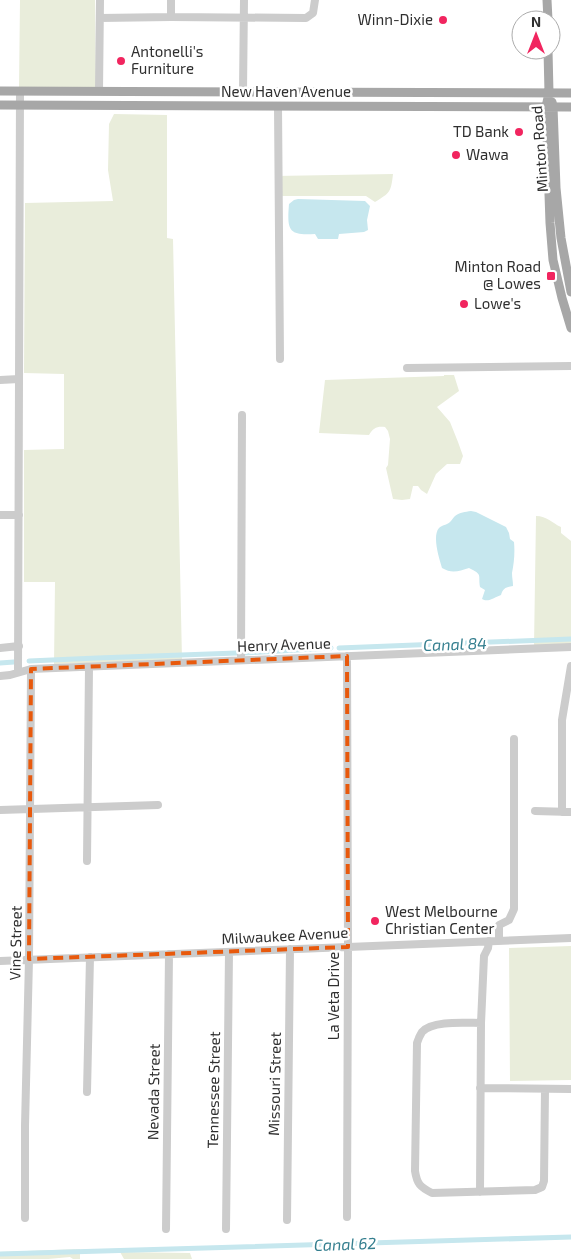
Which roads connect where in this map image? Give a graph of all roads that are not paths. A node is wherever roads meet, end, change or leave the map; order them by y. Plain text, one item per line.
1 (100, 0) edge
2 (171, 0) edge
3 (244, 0) edge
4 (316, 0) edge
5 (171, 17) junction
6 (100, 18) junction
7 (244, 18) junction
8 (548, 60) edge
9 (0, 91) edge
10 (20, 91) junction
11 (99, 91) junction
12 (243, 91) junction
13 (264, 92) junction
14 (350, 92) junction
15 (369, 92) junction
16 (423, 92) junction
17 (445, 92) junction
18 (549, 93) junction
19 (571, 93) edge
20 (0, 105) edge
21 (20, 105) junction
22 (80, 105) junction
23 (220, 106) junction
24 (245, 106) junction
25 (278, 106) junction
26 (333, 106) junction
27 (356, 107) junction
28 (403, 107) junction
29 (423, 107) junction
30 (550, 107) junction
31 (571, 107) edge
32 (571, 292) edge
33 (571, 328) edge
34 (280, 359) dead end
35 (571, 366) edge
36 (408, 368) dead end
37 (0, 380) edge
38 (20, 380) junction
39 (242, 415) dead end
40 (19, 514) junction
41 (0, 515) edge
42 (19, 646) junction
43 (571, 647) edge
44 (0, 648) edge
45 (347, 656) junction
46 (241, 660) junction
47 (571, 666) edge
48 (89, 667) junction
49 (31, 668) junction
50 (18, 672) junction
51 (0, 676) edge
52 (514, 739) dead end
53 (158, 805) dead end
54 (88, 808) junction
55 (31, 809) junction
56 (0, 810) edge
57 (535, 812) dead end
58 (562, 812) junction
59 (571, 812) edge
60 (87, 861) dead end
61 (571, 938) edge
62 (488, 941) junction
63 (499, 941) junction
64 (348, 947) junction
65 (290, 949) junction
66 (229, 952) junction
67 (169, 954) junction
68 (90, 957) junction
69 (29, 959) junction
70 (0, 961) edge
71 (481, 1023) junction
72 (480, 1088) junction
73 (545, 1088) junction
74 (571, 1089) edge
75 (87, 1092) dead end
76 (480, 1192) junction
77 (347, 1217) dead end
78 (25, 1218) dead end
79 (287, 1220) dead end
80 (226, 1228) dead end
81 (166, 1229) dead end

1 - 6 street
2 - 5 street
3 - 7 street
4 - 7 street
5 - 6 street
5 - 7 street
6 - 11 street
7 - 12 street
8 - 18 main road, Minton Road
9 - 10 main road, New Haven Avenue
10 - 11 main road, New Haven Avenue
10 - 21 street
11 - 12 main road, New Haven Avenue
11 - 22 main road
12 - 13 main road, New Haven Avenue
12 - 23 main road
13 - 14 main road, New Haven Avenue
13 - 24 main road
14 - 15 main road, New Haven Avenue
14 - 26 main road
15 - 16 main road, New Haven Avenue
15 - 27 main road
16 - 17 main road, New Haven Avenue
16 - 28 main road
17 - 18 main road, New Haven Avenue
17 - 29 main road
18 - 19 main road, New Haven Avenue
18 - 30 main road, Minton Road
20 - 21 main road, New Haven Avenue
21 - 22 main road, New Haven Avenue
21 - 38 street
22 - 23 main road, New Haven Avenue
23 - 24 main road, New Haven Avenue
24 - 25 main road, New Haven Avenue
25 - 26 main road, New Haven Avenue
25 - 34 street
26 - 27 main road, New Haven Avenue
27 - 28 main road, New Haven Avenue
28 - 29 main road, New Haven Avenue
29 - 30 main road, New Haven Avenue
30 - 31 main road, New Haven Avenue
30 - 32 main road, Minton Road
30 - 33 main road, Minton Road
35 - 36 street
37 - 38 street
38 - 40 street
39 - 46 street
40 - 41 street
40 - 42 street
42 - 44 street
42 - 50 street
43 - 45 street, Henry Avenue
45 - 46 street, Henry Avenue
45 - 64 street, La Veta Drive
46 - 48 street, Henry Avenue
47 - 58 street
48 - 49 street, Henry Avenue
48 - 54 street
49 - 50 street, Henry Avenue
49 - 55 street, Vine Street
50 - 51 street, Henry Avenue
52 - 63 street
53 - 54 street
54 - 55 street
54 - 60 street
55 - 56 street
55 - 69 street, Vine Street
57 - 58 street
58 - 59 street
61 - 63 street, Milwaukee Avenue
62 - 63 street, Milwaukee Avenue
62 - 64 street, Milwaukee Avenue
62 - 71 street
64 - 65 street, Milwaukee Avenue
64 - 77 street, La Veta Drive
65 - 66 street, Milwaukee Avenue
65 - 79 street, Missouri Street
66 - 67 street, Milwaukee Avenue
66 - 80 street, Tennessee Street
67 - 68 street, Milwaukee Avenue
67 - 81 street, Nevada Street
68 - 69 street, Milwaukee Avenue
68 - 75 street
69 - 70 street, Milwaukee Avenue
69 - 78 street, Vine Street
71 - 72 street
71 - 76 street
72 - 73 street
72 - 76 street
73 - 74 street
73 - 76 street

